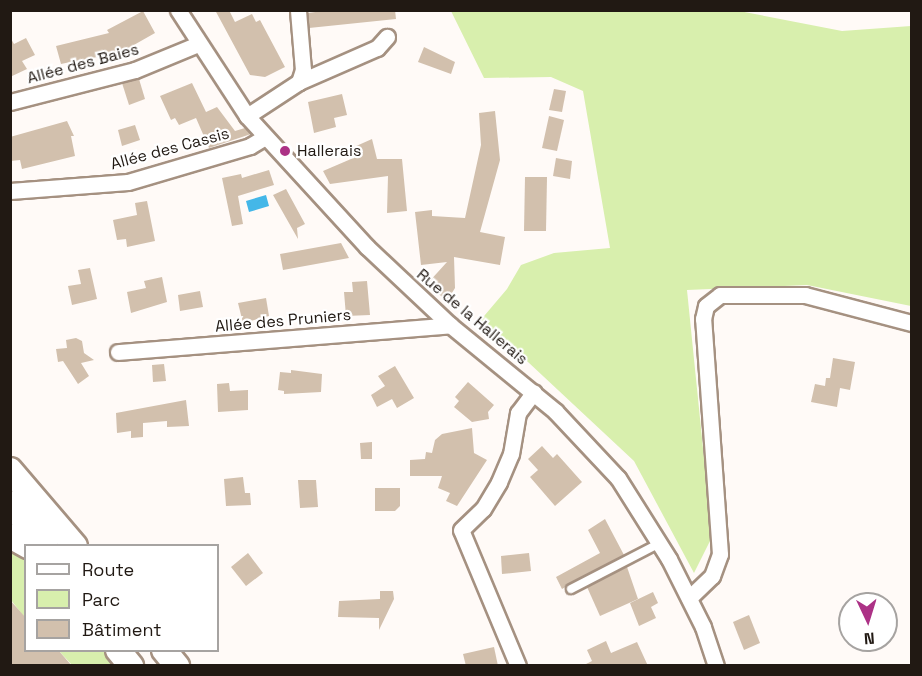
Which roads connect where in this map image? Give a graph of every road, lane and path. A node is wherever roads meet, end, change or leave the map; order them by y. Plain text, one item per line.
1 (178, 10) edge
2 (298, 10) edge
3 (387, 37) dead end
4 (198, 44) junction
5 (299, 82) junction
6 (10, 102) edge
7 (247, 117) junction
8 (265, 137) junction
9 (10, 190) edge
10 (912, 323) edge
11 (450, 325) junction
12 (118, 352) dead end
13 (534, 392) junction
14 (10, 470) edge
15 (10, 502) edge
16 (10, 536) edge
17 (660, 543) junction
18 (24, 544) edge
19 (44, 544) edge
20 (73, 544) edge
21 (571, 589) dead end
22 (689, 598) junction
23 (119, 652) edge
24 (135, 652) edge
25 (165, 652) edge
26 (131, 666) edge
27 (147, 666) edge
28 (177, 666) edge
29 (518, 666) edge
30 (716, 666) edge

1 - 4 street, Rue de la Hallerais
2 - 5 street
3 - 5 street
4 - 6 street, Allée des Baies
4 - 7 street, Rue de la Hallerais
5 - 7 street
7 - 8 street, Rue de la Hallerais
8 - 9 street, Allée des Cassis
8 - 11 street, Rue de la Hallerais
10 - 22 street
11 - 12 street, Allée des Pruniers
11 - 13 street, Rue de la Hallerais
13 - 17 street, Rue de la Hallerais
13 - 29 street
14 - 20 highway
15 - 19 highway
16 - 18 highway
17 - 21 lane
17 - 22 street, Rue de la Hallerais
22 - 30 street, Rue de la Hallerais
23 - 26 highway
24 - 27 highway
25 - 28 highway

